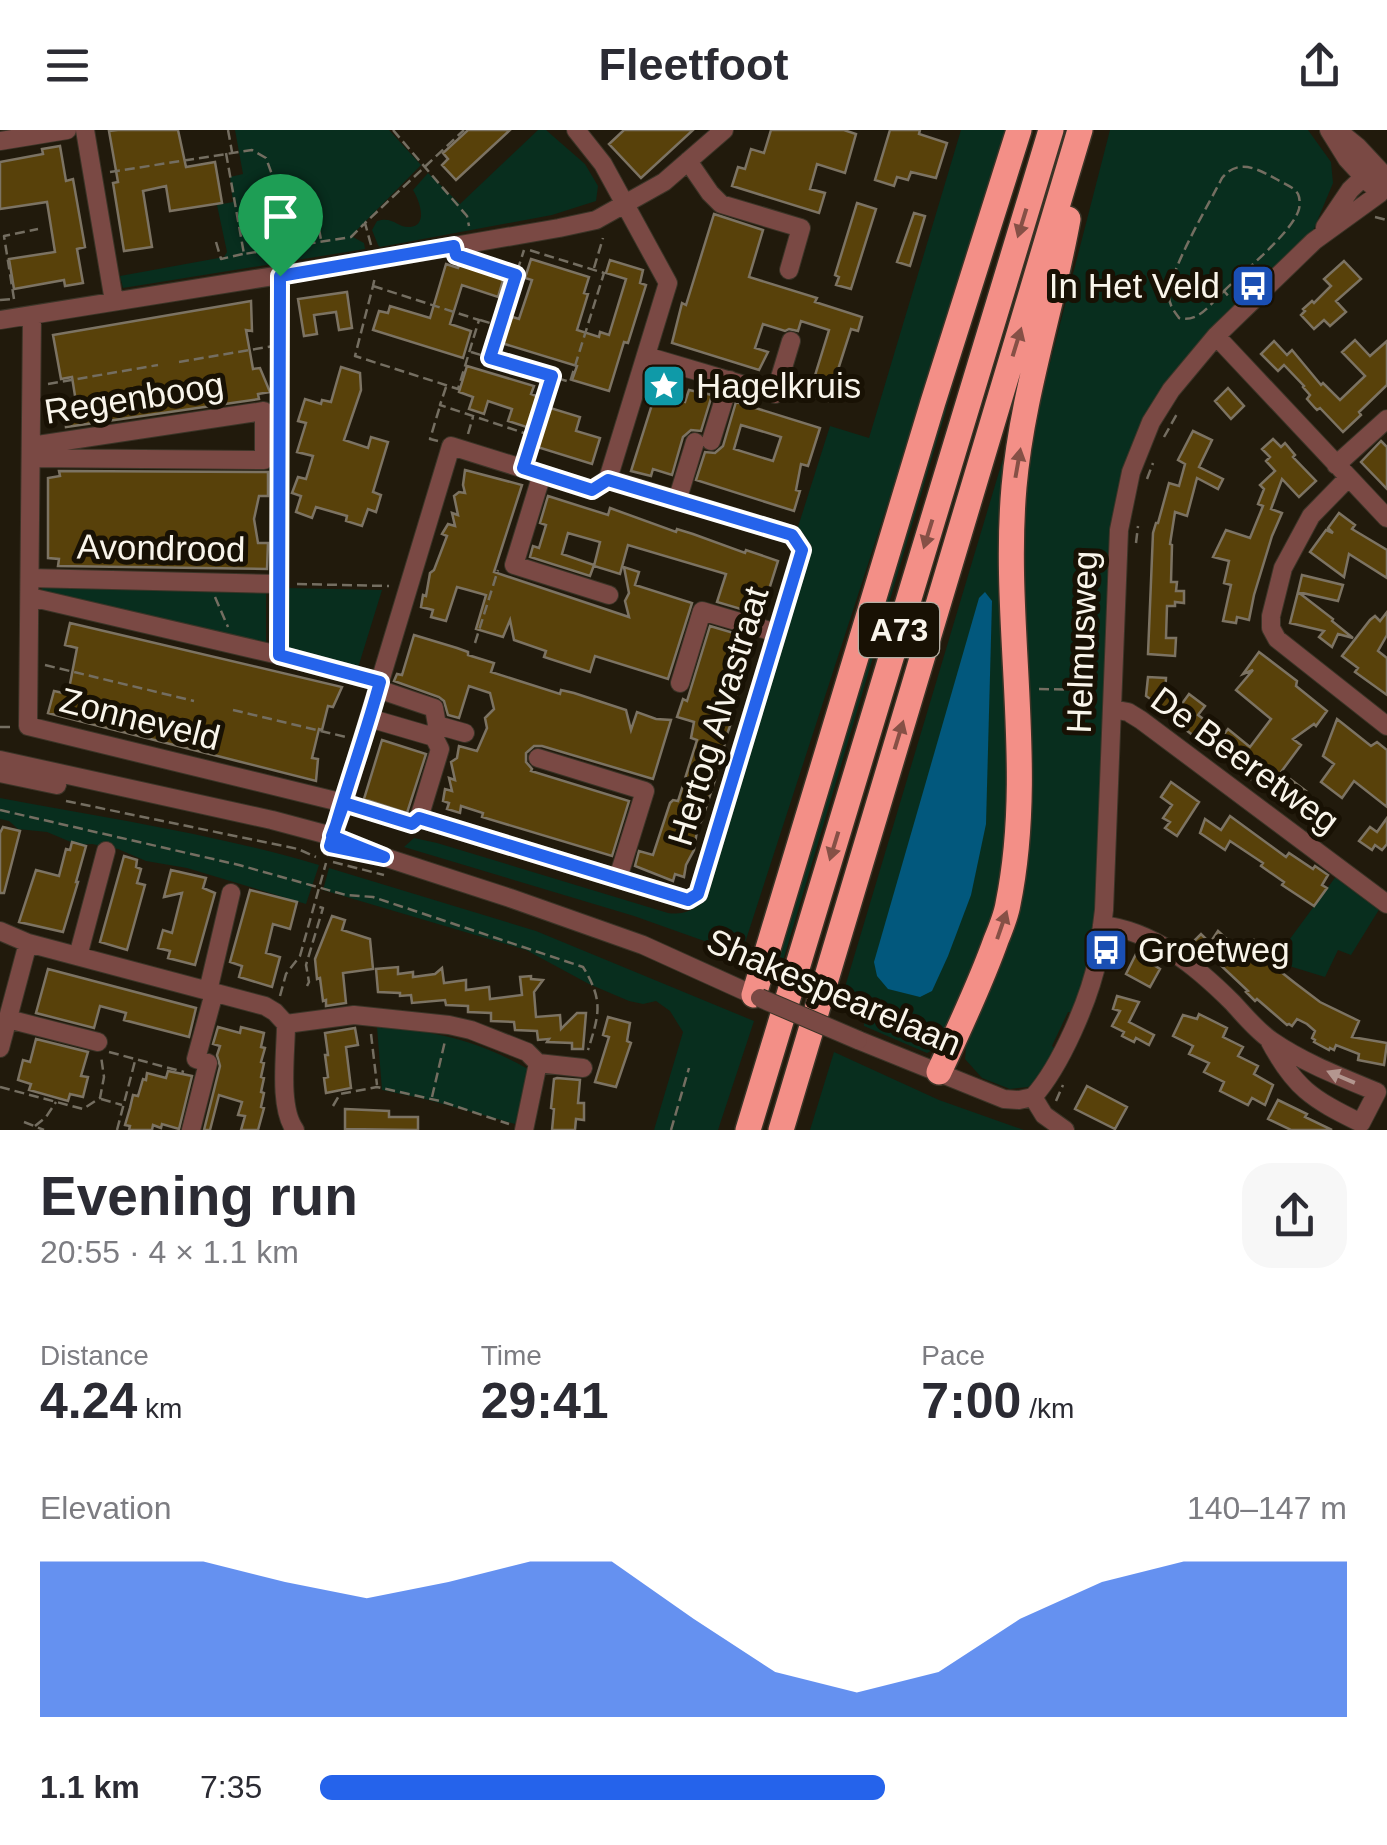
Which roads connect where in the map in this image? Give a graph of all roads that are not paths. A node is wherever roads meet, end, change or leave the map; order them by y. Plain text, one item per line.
1 (67, 130) edge
2 (85, 130) edge
3 (724, 130) edge
4 (1019, 130) edge
5 (1050, 130) edge
6 (1082, 130) edge
7 (1329, 130) edge
8 (1337, 130) edge
9 (585, 133) edge
10 (0, 141) edge
11 (688, 161) junction
12 (1381, 198) edge
13 (626, 204) junction
14 (789, 270) dead end
15 (114, 300) junction
16 (32, 314) junction
17 (0, 320) edge
18 (1216, 336) junction
19 (790, 341) dead end
20 (646, 356) junction
21 (730, 380) junction
22 (1387, 418) edge
23 (31, 452) junction
24 (1342, 472) junction
25 (542, 474) junction
26 (608, 480) junction
27 (677, 501) junction
28 (1387, 518) edge
29 (30, 578) junction
30 (609, 595) dead end
31 (30, 597) junction
32 (776, 633) junction
33 (279, 655) junction
34 (680, 683) dead end
35 (379, 686) junction
36 (1112, 710) junction
37 (370, 718) junction
38 (1387, 726) edge
39 (436, 731) junction
40 (464, 733) dead end
41 (538, 758) dead end
42 (0, 760) edge
43 (0, 773) edge
44 (344, 803) junction
45 (330, 848) junction
46 (106, 852) dead end
47 (618, 878) junction
48 (231, 893) dead end
49 (1387, 904) edge
50 (1102, 925) junction
51 (0, 931) edge
52 (28, 943) junction
53 (78, 956) junction
54 (211, 992) junction
55 (757, 996) junction
56 (280, 1018) junction
57 (8, 1019) junction
58 (1268, 1038) junction
59 (98, 1042) dead end
60 (0, 1048) edge
61 (538, 1064) junction
62 (583, 1068) road end
63 (939, 1072) junction
64 (1382, 1084) edge
65 (1032, 1098) junction
66 (524, 1129) edge
67 (191, 1130) edge
68 (295, 1130) edge
69 (748, 1130) edge
70 (781, 1130) edge
71 (1065, 1130) edge

1 - 10 street
2 - 15 street
3 - 11 street
4 - 55 highway, A73
5 -> 69 highway, A73
63 -> 6 highway, A73
70 -> 6 highway, A73
7 - 12 street
8 - 12 street
9 - 13 street
11 - 13 street
11 - 14 street
12 - 18 street, Helmusweg
13 - 15 street
13 - 20 street
15 - 16 street
16 - 17 street
16 - 23 street, Zonneveld
18 - 24 street
18 - 36 street, Helmusweg
19 - 21 street
20 - 21 street
20 - 26 street
21 - 27 street
22 - 24 street
23 - 23 street, Regenboog
23 - 29 street, Zonneveld
24 - 28 street
24 - 38 street
25 - 26 street
25 - 30 street
25 - 35 street
26 - 27 street
27 - 32 street, Hertog Alvastraat
29 - 31 street, Zonneveld
29 - 33 street, Avondrood
31 - 33 street, Avondrood
31 - 44 street, Zonneveld
32 - 34 street
32 - 47 street, Hertog Alvastraat
33 - 35 street, Avondrood
35 - 37 street
35 - 39 street, Avondrood
36 - 49 street, De Beeretweg
36 - 50 street, Helmusweg
37 - 39 street
37 - 44 street
39 - 40 street
39 - 47 street, Hertog Alvastraat
41 - 47 street
42 - 45 street, Shakespearelaan
43 - 45 street, Shakespearelaan
44 - 45 street
45 - 55 street, Shakespearelaan
46 - 53 street
48 - 54 street
50 - 58 street
50 - 65 street, Helmusweg
51 - 52 street
52 - 53 street
52 - 57 street
53 - 54 street
54 - 56 street
54 - 67 street
55 - 63 street, Shakespearelaan, bridge
56 - 61 street
56 - 68 street
57 - 59 street
57 - 60 street
64 -> 58 street
58 - 64 street
61 - 62 street
61 - 66 street
63 - 65 street, Shakespearelaan
65 - 71 street

